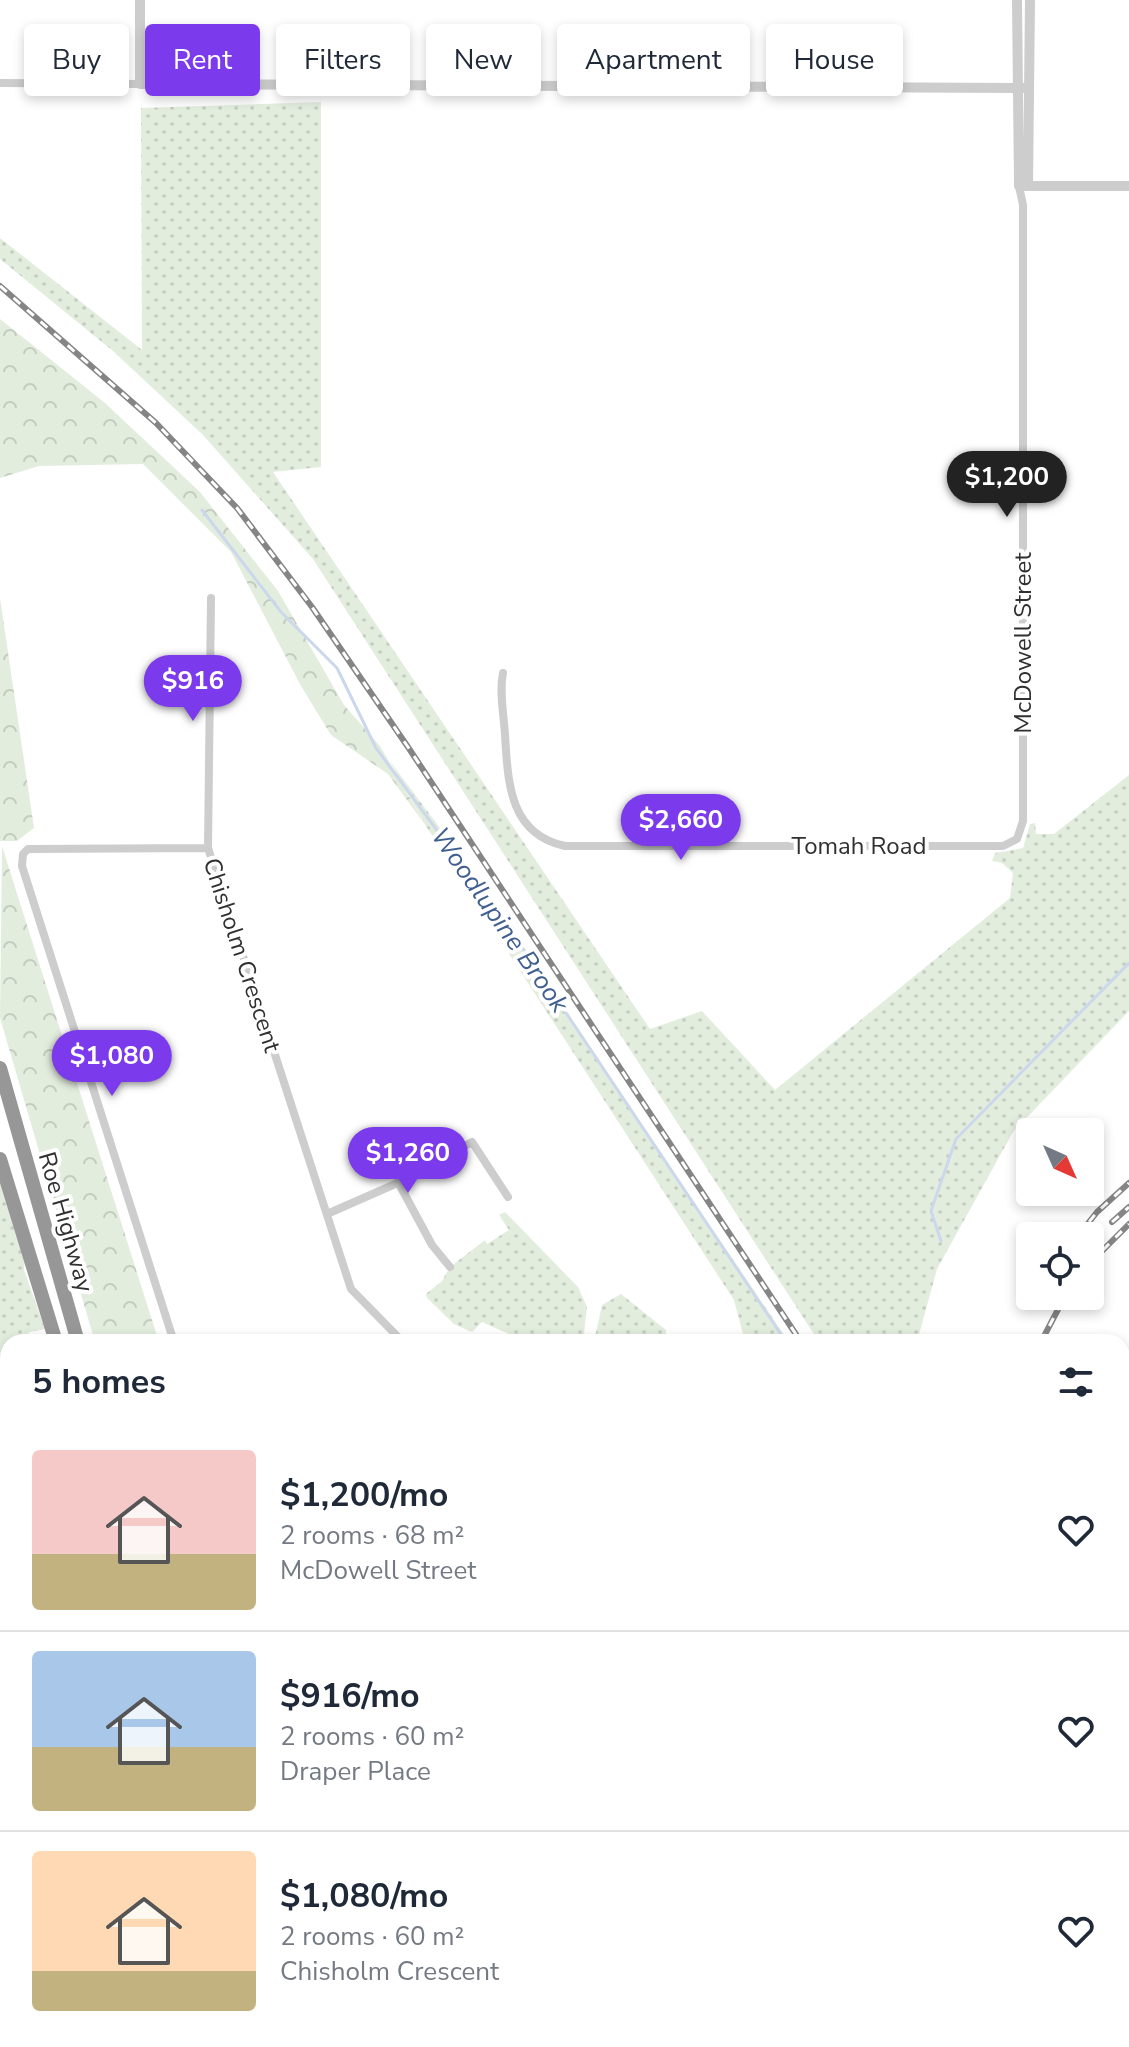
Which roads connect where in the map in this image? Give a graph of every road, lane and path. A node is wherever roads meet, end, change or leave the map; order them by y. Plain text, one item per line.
1 (140, 0) edge
2 (1017, 0) edge
3 (1030, 0) edge
4 (0, 83) edge
5 (140, 84) junction
6 (1022, 88) junction
7 (1024, 186) junction
8 (1129, 186) edge
9 (211, 598) dead end
10 (503, 673) dead end
11 (1017, 839) joint
12 (208, 848) junction
13 (0, 1068) edge
14 (0, 1159) edge
15 (398, 1182) junction
16 (508, 1197) dead end
17 (327, 1214) junction
18 (450, 1267) dead end
19 (54, 1334) edge
20 (76, 1334) edge
21 (171, 1334) edge
22 (395, 1334) edge

1 - 5 street
2 - 6 street, McDowell Street
3 - 6 street, McDowell Street
4 - 5 street
5 - 6 street
6 - 7 street, McDowell Street
7 - 8 street
7 - 11 street, McDowell Street
9 - 12 street
10 - 11 street, Tomah Road
12 - 17 street, Chisholm Crescent
12 - 21 street, Chisholm Crescent
13 - 20 highway, Roe Highway
14 - 19 highway, Roe Highway
15 - 16 street
15 - 17 street
15 - 18 street
17 - 22 street, Chisholm Crescent

